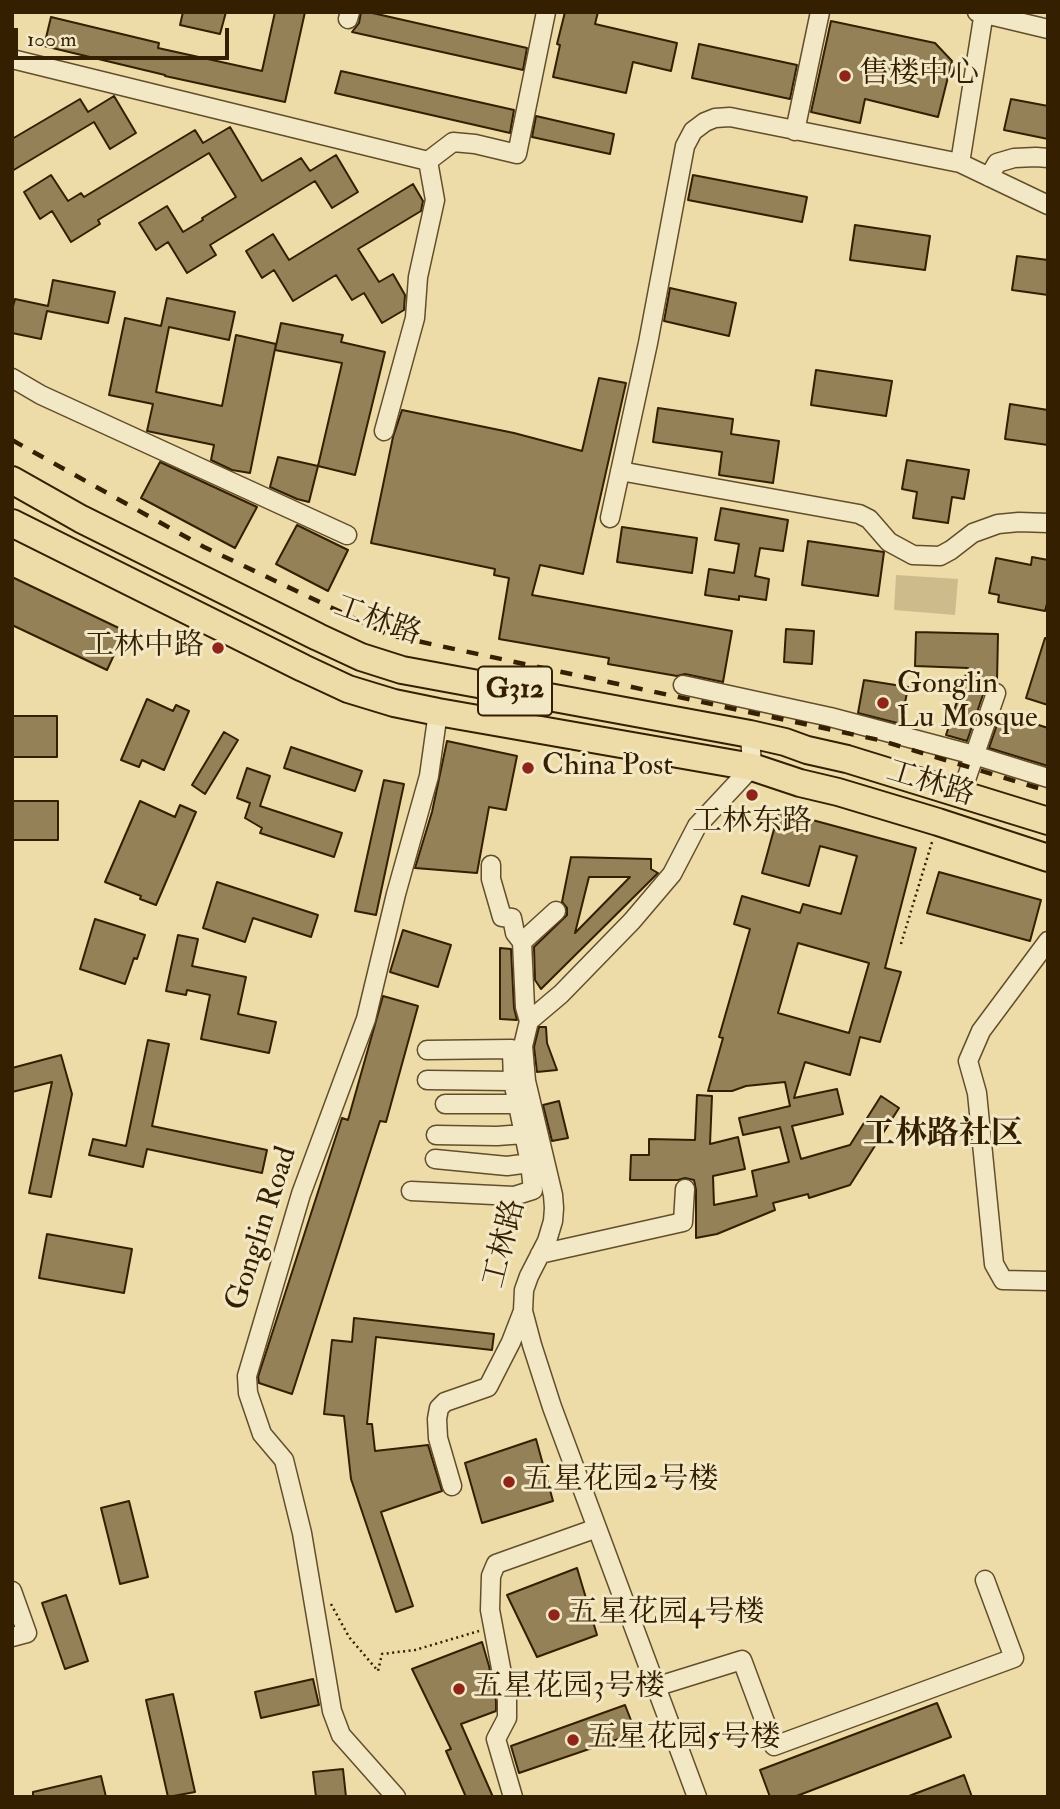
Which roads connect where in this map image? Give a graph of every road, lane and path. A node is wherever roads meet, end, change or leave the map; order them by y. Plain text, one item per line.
1 (546, 12) edge
2 (820, 12) edge
3 (982, 13) edge
4 (1048, 29) edge
5 (12, 59) edge
6 (795, 131) junction
7 (1048, 158) edge
8 (428, 161) junction
9 (960, 163) junction
10 (989, 177) junction
11 (1048, 205) edge
12 (12, 377) edge
13 (384, 431) dead end
14 (620, 471) junction
15 (12, 480) edge
16 (610, 518) dead end
17 (12, 523) edge
18 (1048, 523) edge
19 (347, 535) dead end
20 (683, 685) dead end
21 (996, 693) dead end
22 (438, 712) junction
23 (750, 734) junction
24 (974, 755) junction
25 (751, 768) junction
26 (1048, 778) edge
27 (961, 794) junction
28 (1048, 821) edge
29 (938, 822) junction
30 (1048, 858) edge
31 (491, 865) dead end
32 (556, 911) dead end
33 (1048, 941) edge
34 (522, 942) junction
35 (901, 944) dead end
36 (527, 1028) junction
37 (512, 1049) junction
38 (427, 1050) dead end
39 (427, 1080) dead end
40 (513, 1081) junction
41 (445, 1104) dead end
42 (518, 1104) junction
43 (524, 1134) junction
44 (436, 1135) dead end
45 (435, 1159) dead end
46 (530, 1163) junction
47 (685, 1189) dead end
48 (411, 1191) dead end
49 (541, 1254) junction
50 (1048, 1280) edge
51 (523, 1311) junction
52 (452, 1486) dead end
53 (597, 1528) junction
54 (985, 1580) dead end
55 (311, 1586) junction
56 (12, 1591) edge
57 (493, 1627) junction
58 (12, 1637) edge
59 (655, 1687) junction
60 (396, 1797) edge
61 (513, 1797) edge
62 (697, 1797) edge

1 - 8 street
2 - 6 street
3 - 4 street
3 - 9 street
5 - 8 street
6 - 9 street
6 - 14 street
7 - 10 street
8 - 13 street
9 - 10 street
10 - 11 street
12 - 19 street
14 - 16 street
14 - 18 street
15 - 23 highway, 工林路 / G312
17 - 22 highway, 工林路 / G312
20 - 24 street
21 - 24 street
22 - 25 highway, 工林路 / G312
22 - 55 street, Gonglin Road
23 - 25 street
23 - 27 highway, 工林路 / G312
24 - 26 street
24 - 27 street
25 - 29 highway, 工林路 / G312
25 - 36 street
27 - 28 highway, 工林路 / G312
29 - 30 highway, 工林路 / G312
29 - 35 path
31 - 34 street
32 - 34 street
33 - 50 street
34 - 36 street, 工林路
36 - 37 street
36 - 49 street, 工林路
37 - 38 street
37 - 40 street
39 - 40 street
40 - 42 street
41 - 42 street
42 - 43 street
43 - 44 street
43 - 46 street
45 - 46 street
46 - 48 street
47 - 49 street
49 - 51 street, 工林路
51 - 52 street
51 - 53 street, 工林路
53 - 57 street
53 - 59 street, 工林路
54 - 59 street
55 - 57 path
55 - 60 street, Gonglin Road
56 - 58 street
57 - 61 street
59 - 62 street, 工林路

